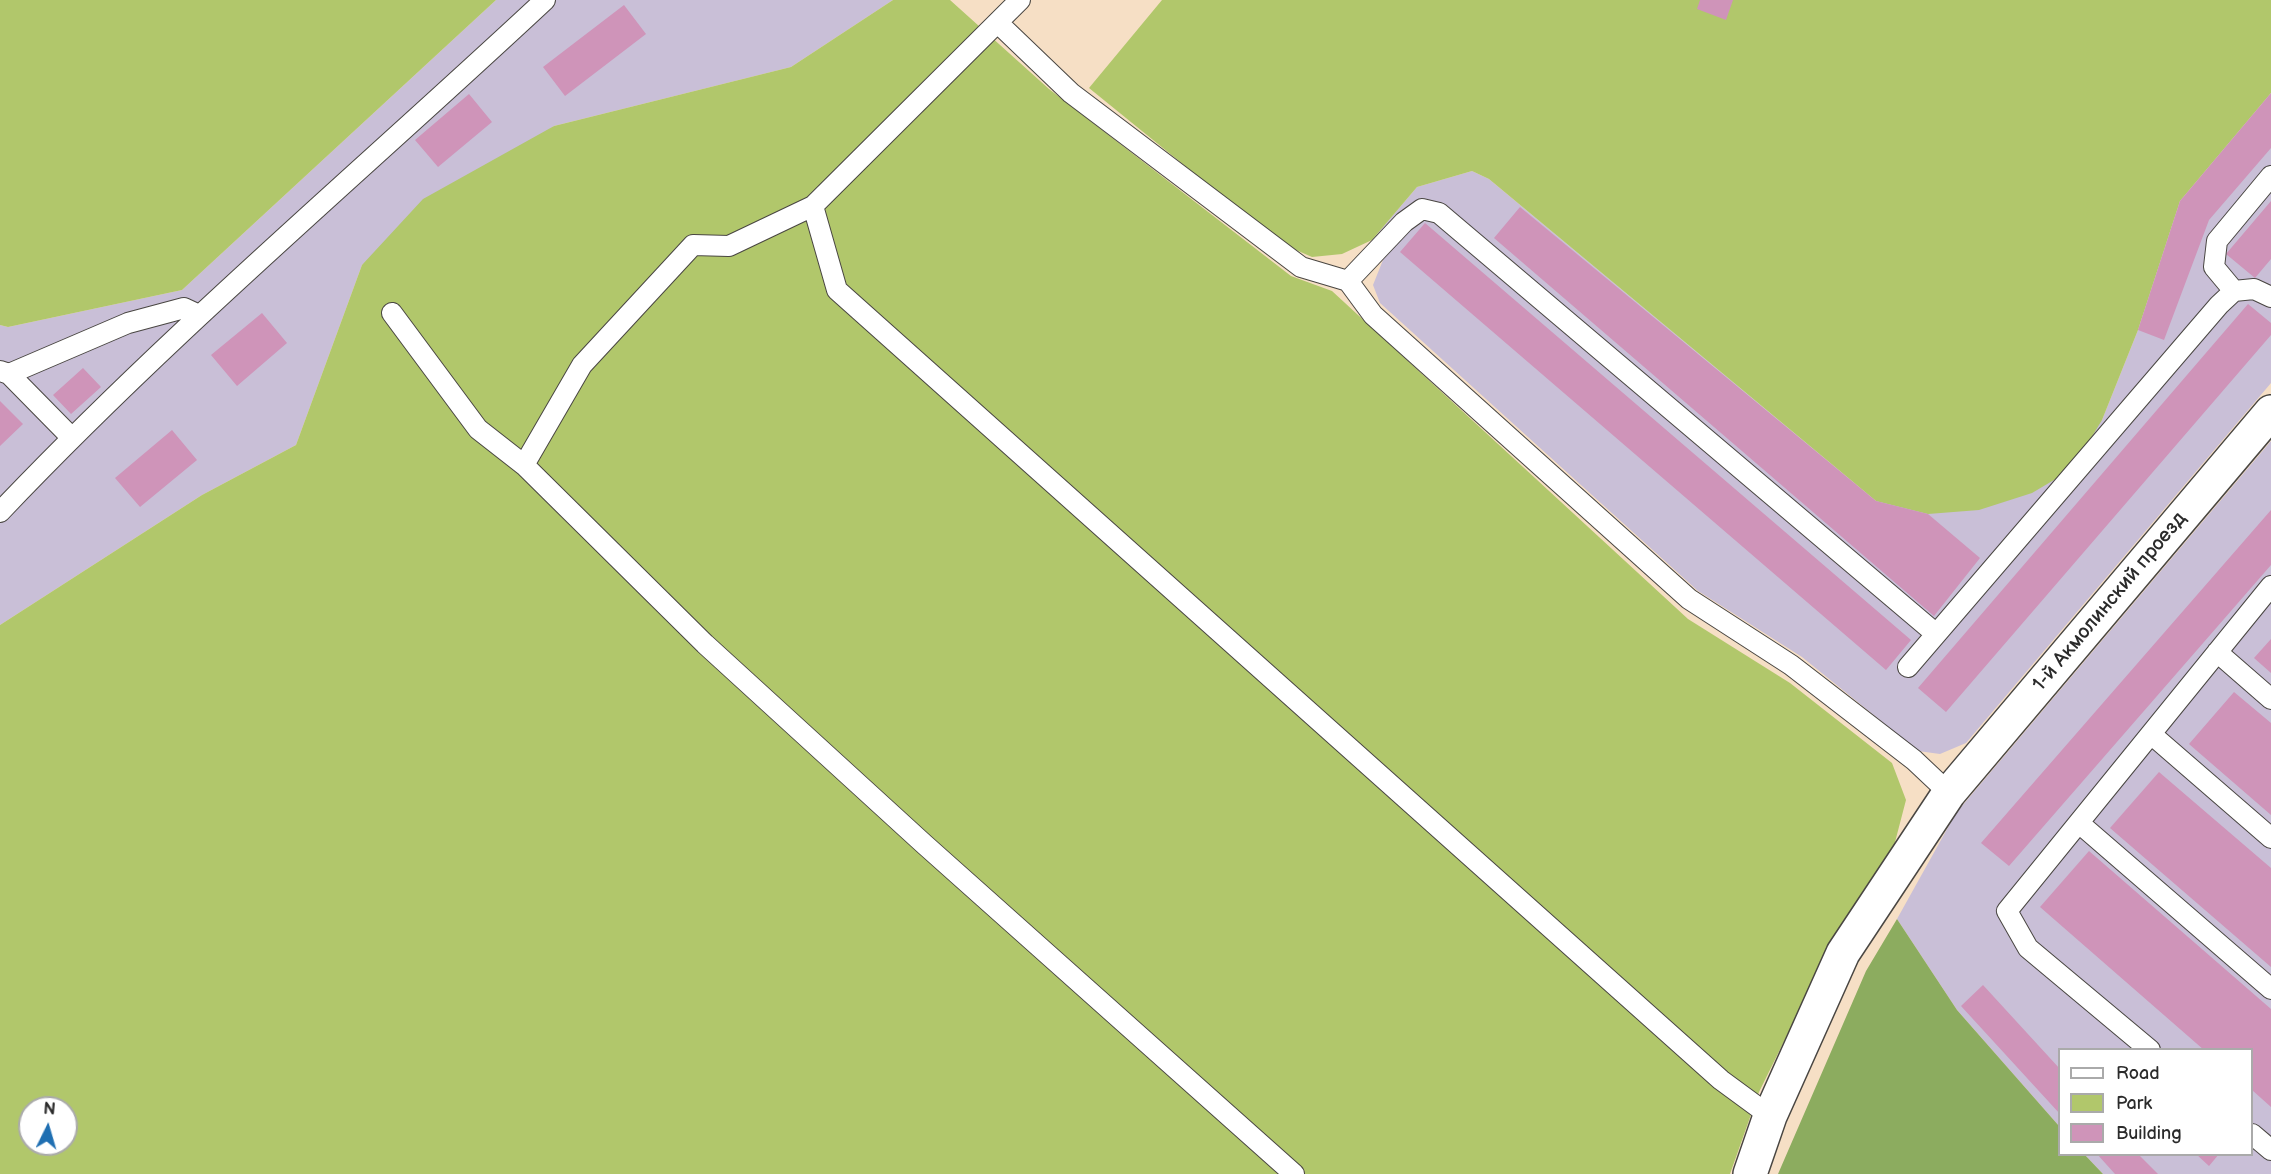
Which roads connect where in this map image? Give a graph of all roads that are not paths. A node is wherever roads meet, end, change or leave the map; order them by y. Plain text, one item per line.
1 (545, 0) edge
2 (1020, 0) edge
3 (998, 23) junction
4 (2271, 176) edge
5 (813, 206) junction
6 (1348, 281) junction
7 (2234, 291) junction
8 (2271, 297) edge
9 (392, 313) dead end
10 (199, 315) junction
11 (5, 372) edge
12 (2271, 412) edge
13 (71, 437) junction
14 (524, 465) junction
15 (0, 512) edge
16 (2271, 586) edge
17 (1935, 633) junction
18 (2217, 652) junction
19 (1908, 667) dead end
20 (2271, 699) edge
21 (2151, 734) junction
22 (1948, 793) junction
23 (2079, 823) junction
24 (2271, 838) edge
25 (2271, 989) edge
26 (2148, 1048) edge
27 (1770, 1116) junction
28 (2253, 1135) edge
29 (2271, 1150) edge
30 (1294, 1174) edge
31 (1750, 1174) edge

1 - 10 lane
2 - 3 lane
3 - 5 lane
3 - 6 lane
4 - 7 lane
5 - 14 lane
5 - 27 lane
6 - 17 lane
6 - 22 lane
7 - 8 lane
7 - 17 lane
9 - 14 lane
10 - 11 lane
10 - 13 lane
11 - 13 lane
12 - 22 street, 1-й Акмолинский проезд
13 - 15 lane
14 - 30 lane
16 - 18 lane
17 - 19 lane
18 - 20 lane
18 - 21 lane
21 - 23 lane
21 - 24 lane
22 - 27 street, 1-й Акмолинский проезд
23 - 25 lane
23 - 26 lane
27 - 31 street, 1-й Акмолинский проезд
28 - 29 lane

